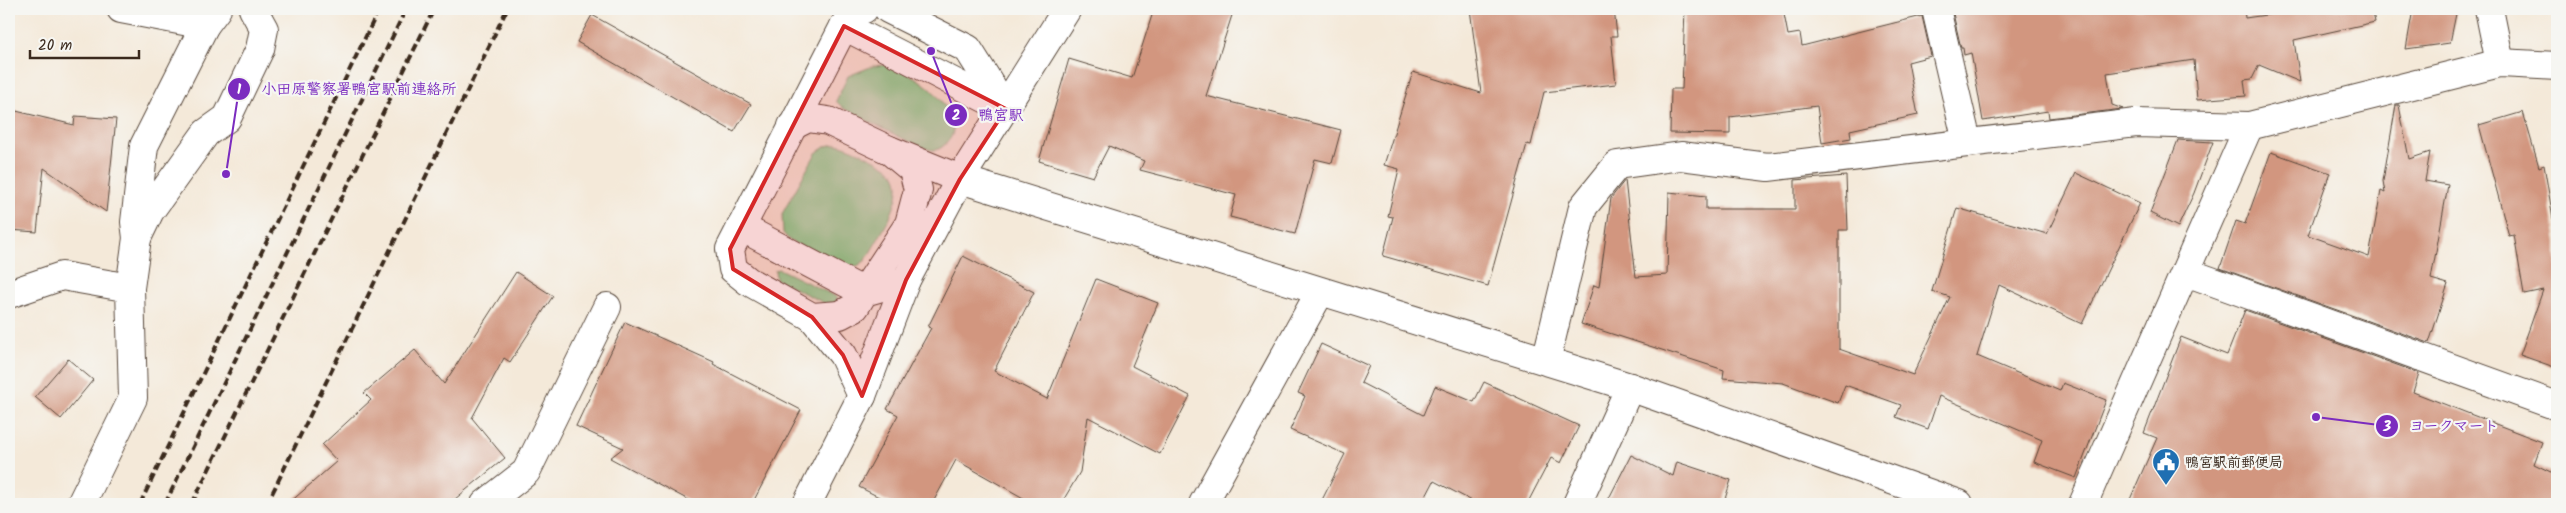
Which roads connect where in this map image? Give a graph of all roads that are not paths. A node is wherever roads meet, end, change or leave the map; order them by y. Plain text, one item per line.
1 (121, 9) edge
2 (253, 9) edge
3 (888, 9) edge
4 (1067, 9) edge
5 (1936, 9) edge
6 (2489, 9) edge
7 (211, 17) edge
8 (854, 17) edge
9 (2500, 64) junction
10 (2557, 66) edge
11 (1006, 109) junction
12 (792, 126) junction
13 (2249, 126) junction
14 (1967, 142) junction
15 (889, 150) junction
16 (960, 180) junction
17 (741, 227) junction
18 (137, 238) junction
19 (2186, 272) junction
20 (906, 280) junction
21 (130, 288) junction
22 (864, 292) junction
23 (1320, 292) junction
24 (9, 294) edge
25 (607, 307) dead end
26 (812, 317) junction
27 (1546, 361) junction
28 (1630, 388) junction
29 (862, 396) junction
30 (2557, 406) edge
31 (81, 504) edge
32 (484, 504) edge
33 (808, 504) edge
34 (1202, 504) edge
35 (1577, 504) edge
36 (1959, 504) edge
37 (2083, 504) edge

1 - 7 street
2 - 18 street
3 - 11 street
4 - 11 street
5 - 14 street
6 - 9 street
7 - 18 street
8 - 11 street
8 - 12 street
9 - 10 street
9 - 13 street
11 - 16 street
12 - 15 street
12 - 17 street
13 - 14 street
13 - 19 street
14 - 27 street
15 - 16 street
15 - 22 street
16 - 20 street
16 - 23 street
17 - 22 street
17 - 26 street
18 - 21 street
19 - 30 street
19 - 37 street
20 - 22 street
20 - 29 street
21 - 24 street
21 - 31 street
22 - 26 street
23 - 27 street
23 - 34 street
25 - 32 street
26 - 29 street
27 - 28 street
28 - 35 street
28 - 36 street
29 - 33 street

